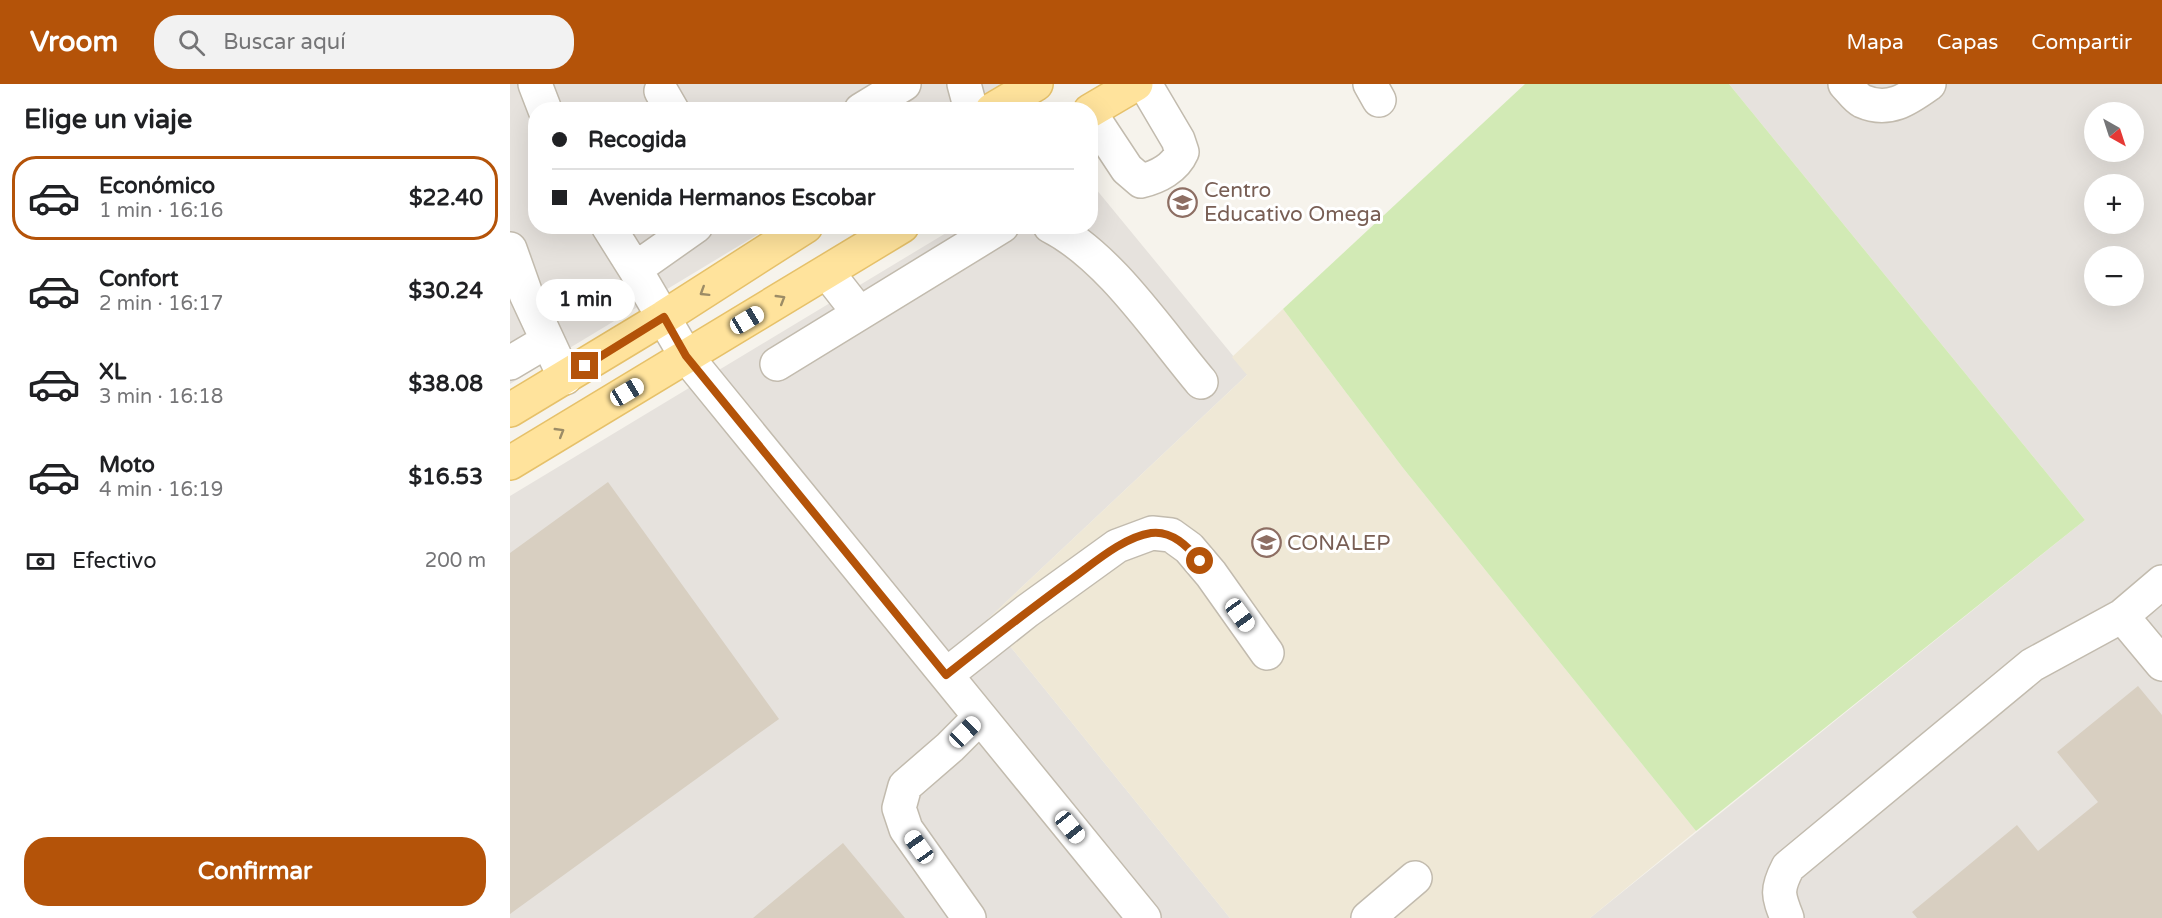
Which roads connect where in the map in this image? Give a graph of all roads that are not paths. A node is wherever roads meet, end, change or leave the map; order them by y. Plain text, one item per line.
1 (535, 84) edge
2 (904, 84) edge
3 (964, 84) edge
4 (1036, 84) edge
5 (1136, 84) edge
6 (1145, 84) edge
7 (1845, 84) edge
8 (1929, 84) edge
9 (542, 102) edge
10 (874, 102) edge
11 (969, 102) edge
12 (1006, 102) edge
13 (1098, 107) edge
14 (1098, 125) edge
15 (613, 234) edge
16 (684, 234) edge
17 (794, 234) edge
18 (889, 234) edge
19 (989, 234) edge
20 (1065, 234) edge
21 (510, 249) edge
22 (635, 268) junction
23 (827, 272) junction
24 (859, 313) junction
25 (664, 317) junction
26 (547, 340) junction
27 (686, 356) junction
28 (510, 363) edge
29 (777, 364) dead end
30 (565, 378) junction
31 (1201, 382) dead end
32 (510, 410) edge
33 (510, 463) edge
34 (2162, 582) edge
35 (2122, 616) junction
36 (1267, 653) dead end
37 (2162, 664) edge
38 (946, 675) junction
39 (980, 717) junction
40 (1415, 878) dead end
41 (969, 918) edge
42 (1144, 918) edge
43 (1368, 918) edge
44 (1787, 918) edge

1 - 9 street
2 - 10 street
3 - 11 street
4 - 12 main road
5 - 13 main road
6 - 14 street
7 - 8 street
15 - 22 street
16 - 22 street
17 -> 25 main road
18 - 23 main road
19 - 24 street
20 - 31 street
21 - 26 street
22 - 25 street
23 - 24 street
27 -> 23 main road
24 - 29 street
25 - 27 street
25 - 30 main road
26 - 28 street
26 - 30 street
33 -> 27 main road
27 - 38 street
30 - 32 main road
34 - 35 street
35 - 37 street
35 - 44 street
36 - 38 street
38 - 39 street
39 - 41 street
39 - 42 street
40 - 43 street

